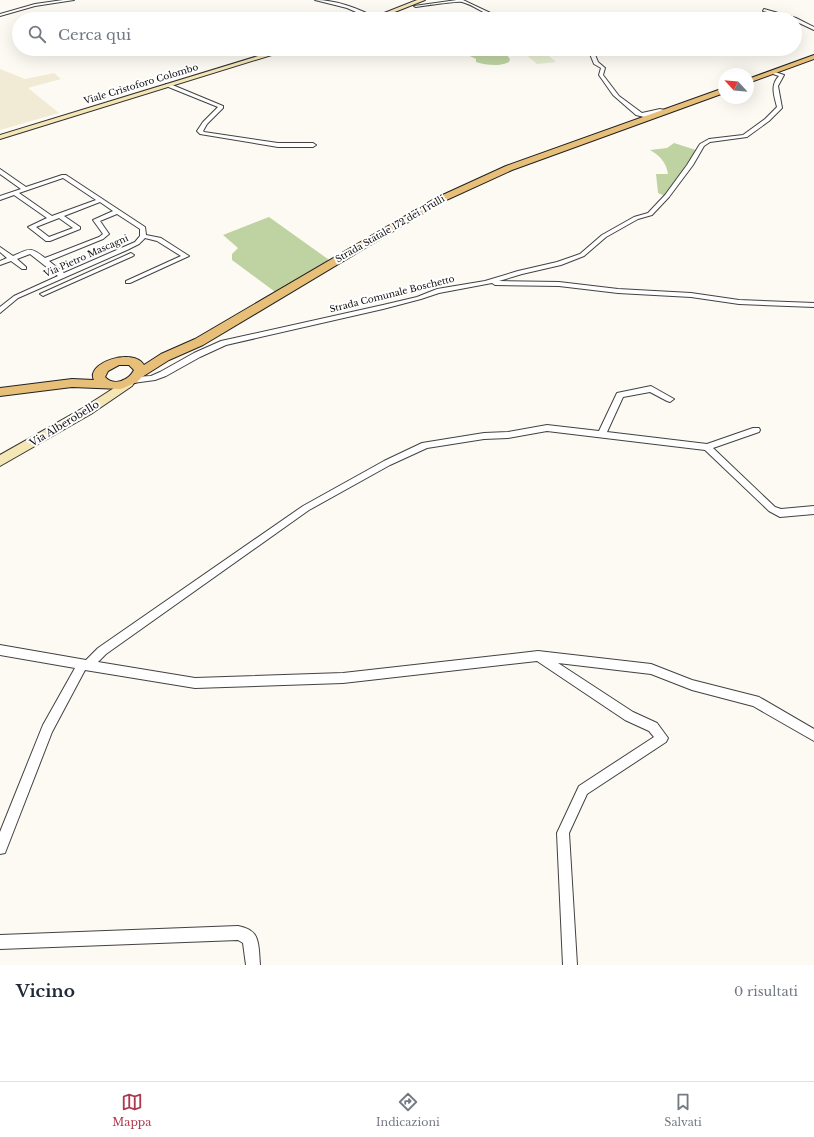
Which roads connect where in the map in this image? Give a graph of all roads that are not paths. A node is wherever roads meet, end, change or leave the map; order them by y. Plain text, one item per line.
1 (72, 0) edge
2 (317, 0) edge
3 (422, 0) edge
4 (433, 0) edge
5 (460, 0) edge
6 (416, 6) junction
7 (764, 10) dead end
8 (359, 12) edge
9 (392, 12) edge
10 (401, 12) edge
11 (485, 12) edge
12 (771, 12) edge
13 (0, 15) edge
14 (802, 23) edge
15 (814, 29) edge
16 (253, 56) edge
17 (265, 56) edge
18 (593, 56) edge
19 (814, 57) edge
20 (772, 72) junction
21 (754, 79) edge
22 (168, 85) junction
23 (718, 92) edge
24 (130, 95) junction
25 (666, 111) junction
26 (0, 132) edge
27 (0, 137) edge
28 (313, 145) dead end
29 (0, 171) edge
30 (25, 189) junction
31 (15, 193) junction
32 (0, 198) edge
33 (101, 200) junction
34 (118, 211) junction
35 (60, 216) junction
36 (52, 219) junction
37 (143, 236) junction
38 (0, 249) edge
39 (131, 255) dead end
40 (12, 258) junction
41 (101, 259) junction
42 (44, 261) junction
43 (0, 263) edge
44 (109, 265) junction
45 (24, 268) dead end
46 (63, 276) junction
47 (128, 282) dead end
48 (486, 283) junction
49 (43, 294) dead end
50 (814, 305) edge
51 (0, 311) edge
52 (199, 342) junction
53 (150, 367) junction
54 (172, 367) junction
55 (133, 372) junction
56 (100, 382) junction
57 (72, 383) junction
58 (0, 392) edge
59 (670, 399) dead end
60 (81, 413) junction
61 (756, 430) dead end
62 (602, 434) junction
63 (707, 446) junction
64 (0, 461) edge
65 (814, 510) edge
66 (0, 650) edge
67 (538, 656) junction
68 (88, 665) junction
69 (814, 736) edge
70 (0, 848) edge
71 (0, 942) edge
72 (253, 965) edge
73 (570, 965) edge

1 - 13 street
2 - 8 street
3 - 9 main road
4 - 6 main road
5 - 6 street
5 - 11 street
6 - 10 main road
7 - 12 street
14 - 15 street
16 - 24 main road, Viale Cristoforo Colombo
17 - 22 main road, Viale Cristoforo Colombo
18 - 25 street
19 - 20 main road
20 - 21 main road
20 - 48 street, Strada Comunale Boschetto
22 - 24 main road, Viale Cristoforo Colombo
22 - 28 street
23 - 25 main road, Strada Statale 172 dei Trulli
24 - 26 main road, Viale Cristoforo Colombo
24 - 27 main road, Viale Cristoforo Colombo
25 - 52 main road, Strada Statale 172 dei Trulli
29 - 30 street
30 - 31 street
30 - 33 street
31 - 32 street
31 - 36 street
33 - 34 street
33 - 35 street
34 - 37 street
34 - 42 street
35 - 36 street
35 - 36 street
37 - 41 street, Via Pietro Mascagni
37 - 47 street, Via Pietro Mascagni
38 - 40 street
39 - 44 street
40 - 42 street
40 - 43 street
40 - 45 street
41 - 44 street
41 - 46 street, Via Pietro Mascagni
42 - 46 street
44 - 49 street
46 - 51 street, Via Pietro Mascagni
48 - 50 street
48 - 54 street, Strada Comunale Boschetto
52 - 53 main road, Strada Statale 172 dei Trulli
52 - 55 main road
53 - 54 street
53 - 55 main road
54 - 55 street, Strada Comunale Boschetto
55 - 56 main road
55 - 56 main road
55 - 60 main road, Via Alberobello
56 - 57 main road
56 - 57 main road
56 - 60 main road
57 - 58 main road
59 - 62 street
60 - 64 main road, Via Alberobello
61 - 63 street
62 - 63 street
62 - 68 street
63 - 65 street
66 - 68 street
67 - 68 street
67 - 69 street
67 - 73 street
68 - 70 street
71 - 72 street

